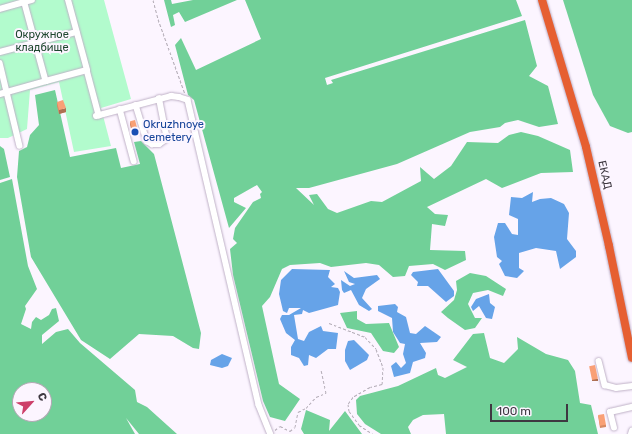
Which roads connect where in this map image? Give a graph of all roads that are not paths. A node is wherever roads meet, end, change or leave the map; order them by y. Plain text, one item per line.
1 (32, 0) edge
2 (68, 0) edge
3 (542, 0) edge
4 (25, 1) edge
5 (0, 10) edge
6 (76, 32) junction
7 (35, 42) junction
8 (0, 52) edge
9 (0, 63) edge
10 (87, 70) junction
11 (46, 81) junction
12 (7, 92) junction
13 (0, 94) edge
14 (159, 99) junction
15 (136, 105) junction
16 (120, 109) junction
17 (20, 146) dead end
18 (134, 161) dead end
19 (632, 358) edge
20 (599, 361) dead end
21 (632, 386) edge
22 (632, 407) edge
23 (614, 428) dead end
24 (632, 431) edge
25 (271, 434) edge
26 (631, 434) edge

1 - 4 street
2 - 6 street
3 - 19 highway, ЕКАД
4 - 5 street
4 - 7 street
6 - 7 street
6 - 10 street
7 - 8 street
7 - 11 street
9 - 12 street
10 - 11 street
10 - 16 street
11 - 12 street
12 - 13 street
12 - 17 street
14 - 15 street
14 - 15 street
14 - 25 street
15 - 16 street
16 - 18 street
20 - 21 street
22 - 23 street
24 - 26 street

